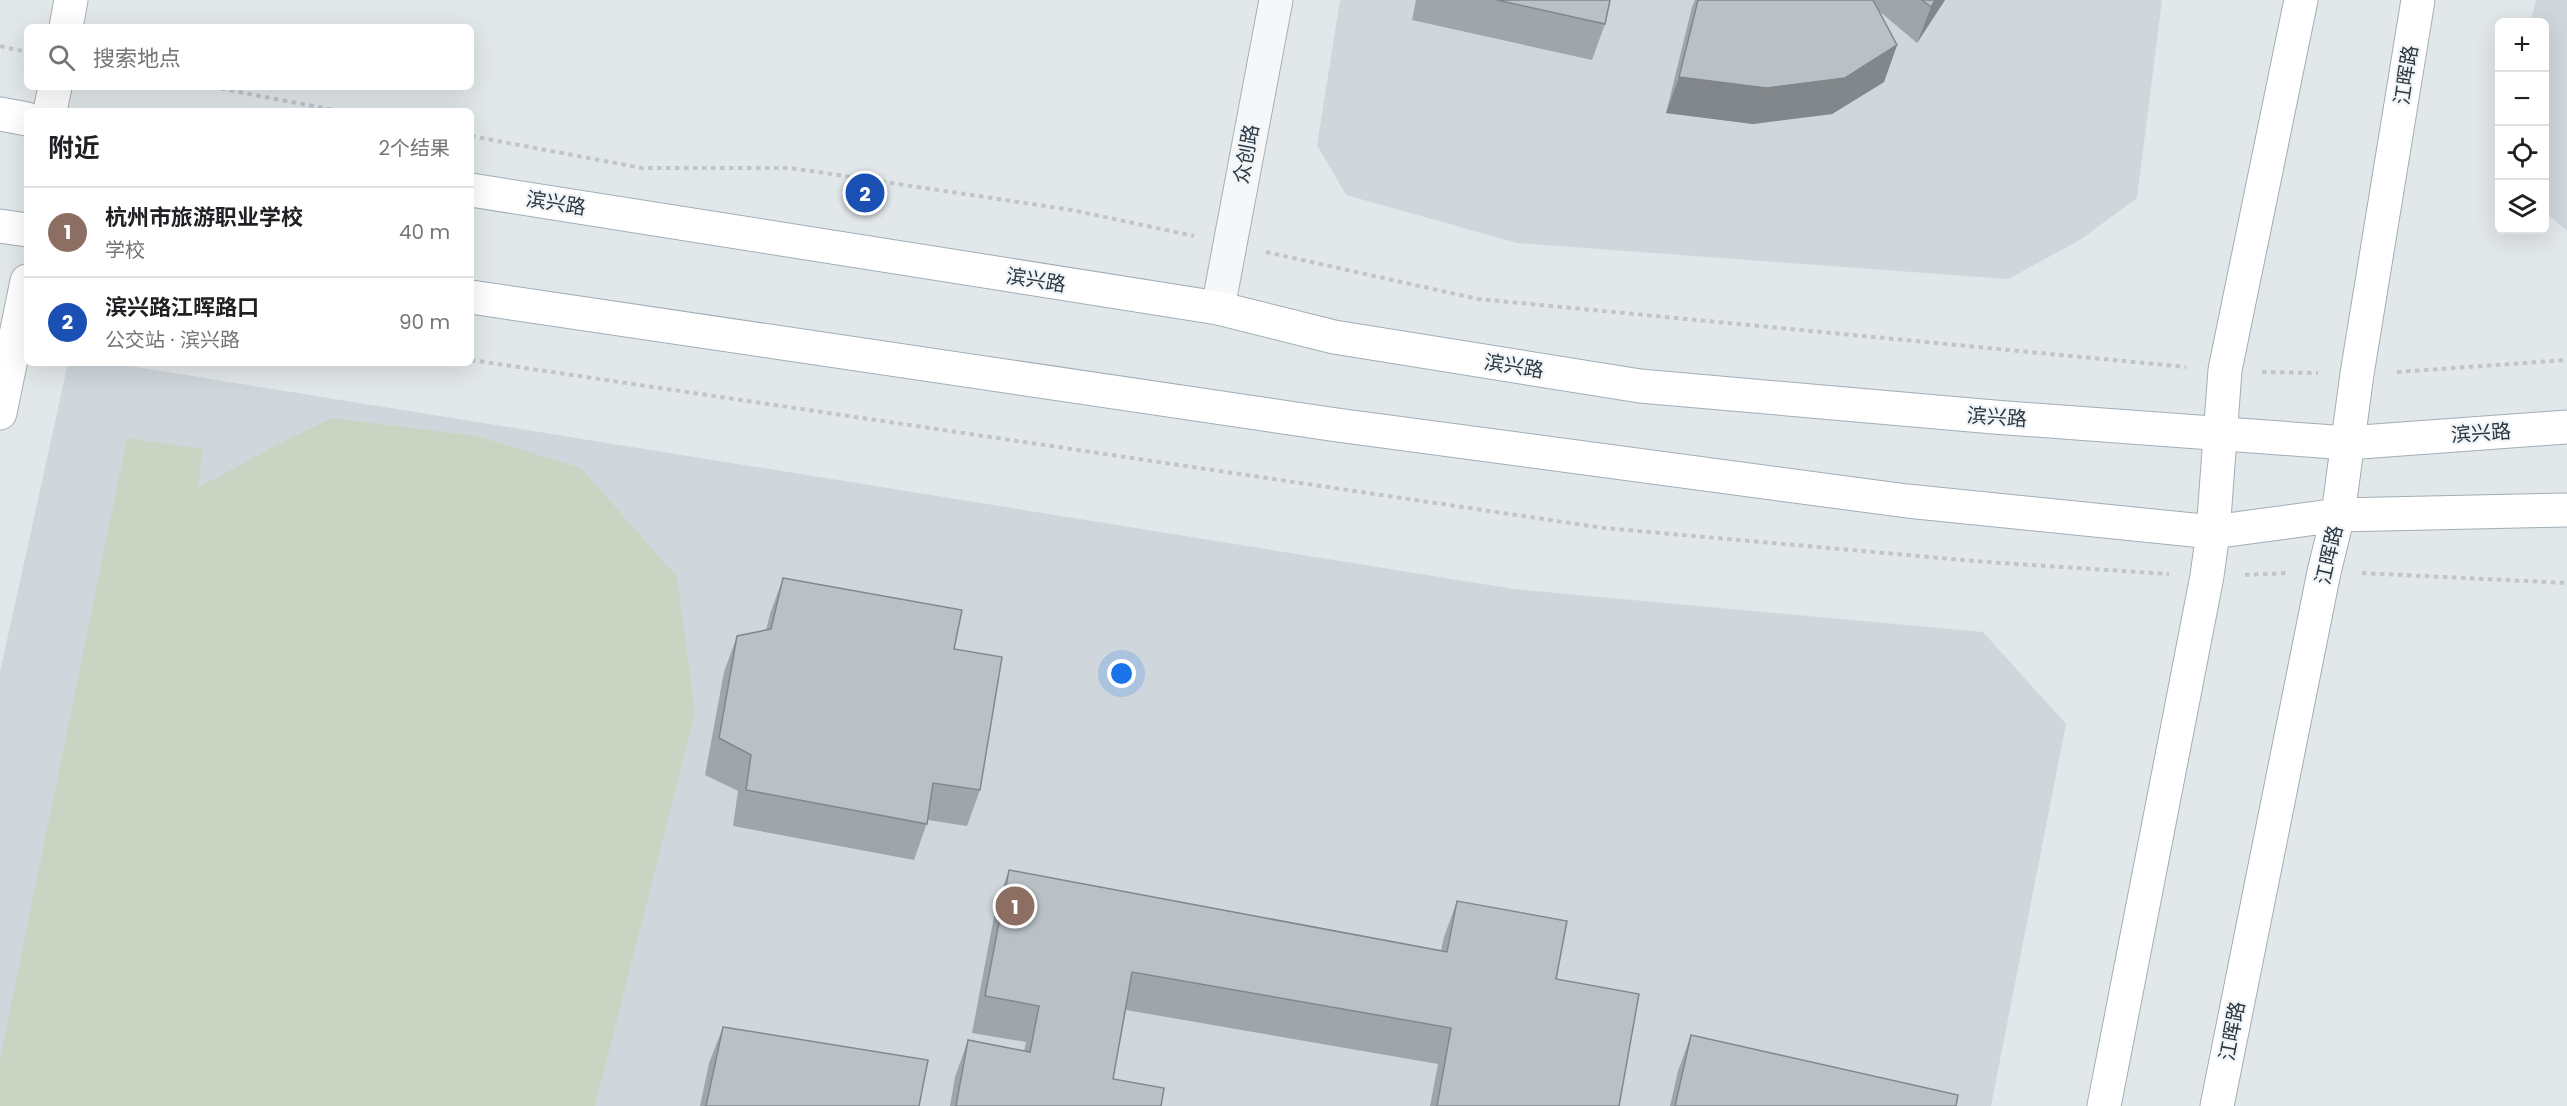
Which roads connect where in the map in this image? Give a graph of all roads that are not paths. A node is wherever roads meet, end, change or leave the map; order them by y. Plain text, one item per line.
1 (71, 0) edge
2 (1276, 0) edge
3 (2301, 0) edge
4 (2418, 0) edge
5 (67, 24) edge
6 (54, 90) edge
7 (51, 108) edge
8 (0, 114) edge
9 (24, 118) edge
10 (474, 190) edge
11 (0, 226) edge
12 (24, 230) edge
13 (24, 296) edge
14 (474, 297) edge
15 (1218, 308) junction
16 (0, 413) edge
17 (2567, 427) edge
18 (2221, 432) junction
19 (2347, 443) junction
20 (2567, 510) edge
21 (2338, 515) junction
22 (2213, 532) junction
23 (2104, 1106) edge
24 (2217, 1106) edge

1 - 5 main road
2 - 15 street, 众创路
3 - 18 main road
4 - 19 main road, 江晖路
6 - 7 main road
8 - 9 main road
10 - 15 main road, 滨兴路
11 - 12 main road
13 - 16 main road
14 - 22 main road
15 - 18 main road, 滨兴路
17 - 19 main road, 滨兴路
18 - 19 main road, 滨兴路
18 - 22 main road
19 - 21 main road, 江晖路
20 - 21 main road
21 - 22 main road
21 - 24 main road, 江晖路
22 - 23 main road

